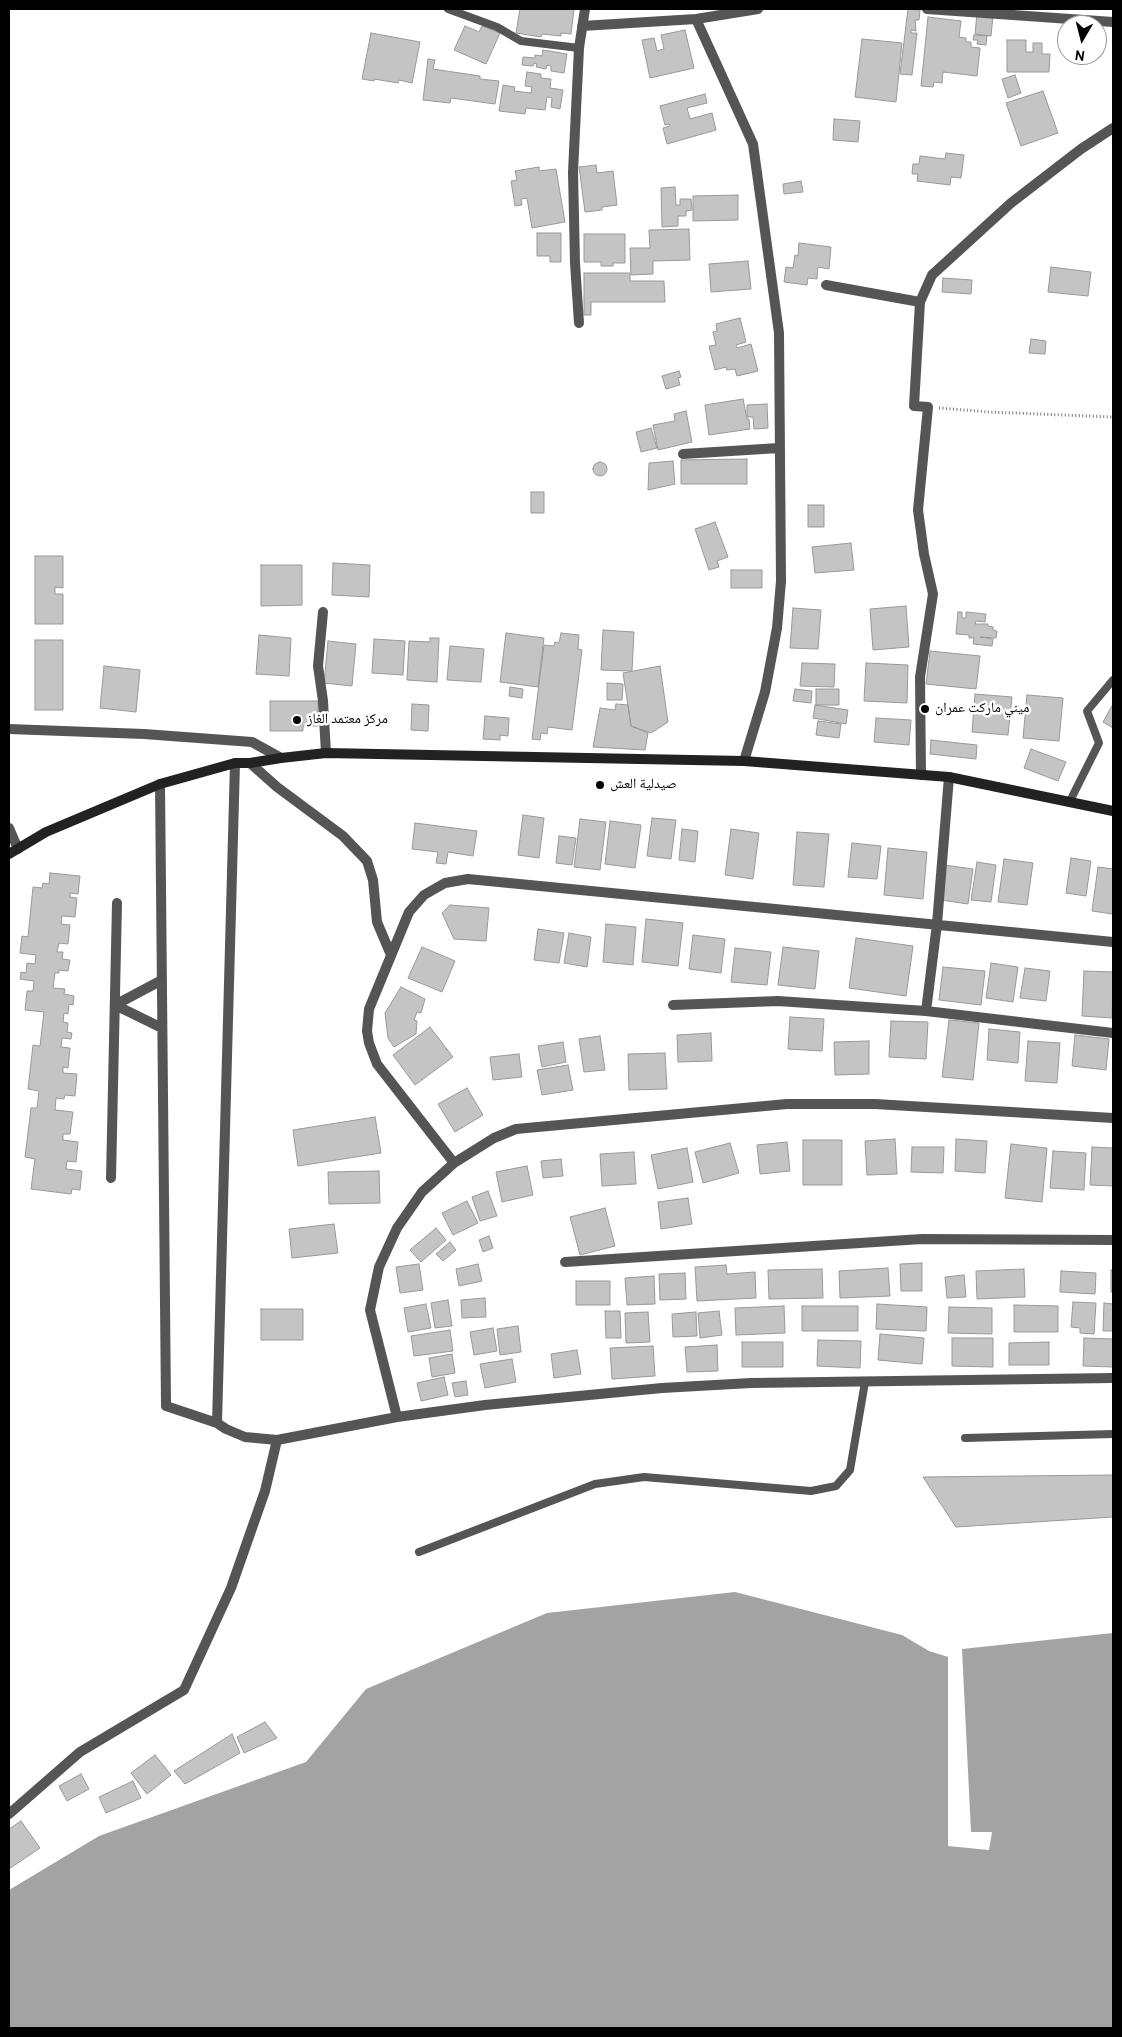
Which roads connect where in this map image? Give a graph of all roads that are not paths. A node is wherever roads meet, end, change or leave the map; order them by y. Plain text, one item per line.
1 (448, 9) edge
2 (585, 9) edge
3 (758, 9) edge
4 (927, 9) edge
5 (696, 19) junction
6 (1113, 22) edge
7 (582, 26) junction
8 (579, 48) junction
9 (1113, 128) edge
10 (826, 286) dead end
11 (920, 302) junction
12 (579, 323) dead end
13 (779, 448) junction
14 (683, 454) dead end
15 (323, 612) dead end
16 (1113, 680) edge
17 (9, 729) edge
18 (326, 753) junction
19 (281, 758) junction
20 (744, 761) junction
21 (235, 763) junction
22 (250, 764) junction
23 (921, 775) junction
24 (949, 777) junction
25 (160, 784) junction
26 (1070, 801) junction
27 (1113, 811) edge
28 (9, 828) edge
29 (13, 852) edge
30 (117, 903) dead end
31 (936, 924) junction
32 (1113, 942) edge
33 (391, 955) junction
34 (162, 980) junction
35 (115, 1005) junction
36 (672, 1005) dead end
37 (926, 1011) junction
38 (162, 1028) junction
39 (1113, 1033) edge
40 (1113, 1118) edge
41 (454, 1162) junction
42 (111, 1178) dead end
43 (1113, 1240) edge
44 (565, 1262) dead end
45 (1113, 1378) edge
46 (865, 1382) junction
47 (397, 1418) junction
48 (217, 1423) junction
49 (1113, 1434) edge
50 (965, 1438) dead end
51 (277, 1440) junction
52 (419, 1552) dead end
53 (9, 1814) edge

1 - 8 lane
2 - 7 street
3 - 5 street
4 - 6 street
5 - 7 street
5 - 13 street
7 - 8 street
8 - 12 street
9 - 11 street
10 - 11 street
11 - 23 street
13 - 14 street
13 - 20 street
15 - 18 street
16 - 26 lane
17 - 19 street
18 - 19 main road
18 - 20 main road
19 - 22 main road
20 - 23 main road
21 - 22 main road
21 - 25 main road
21 - 48 street
22 - 33 street
23 - 24 main road
24 - 26 main road
24 - 31 street
25 - 29 main road
25 - 34 street
26 - 27 main road
28 - 29 street
30 - 35 street
31 - 32 street
31 - 33 street
31 - 37 street
33 - 41 street
34 - 35 street
34 - 38 street
35 - 38 street
35 - 42 street
36 - 37 street
37 - 39 street
38 - 48 street
40 - 41 street
41 - 47 street
43 - 44 street
45 - 46 street
46 - 47 street
46 - 52 lane
47 - 51 street
48 - 51 street
49 - 50 lane
51 - 53 street

